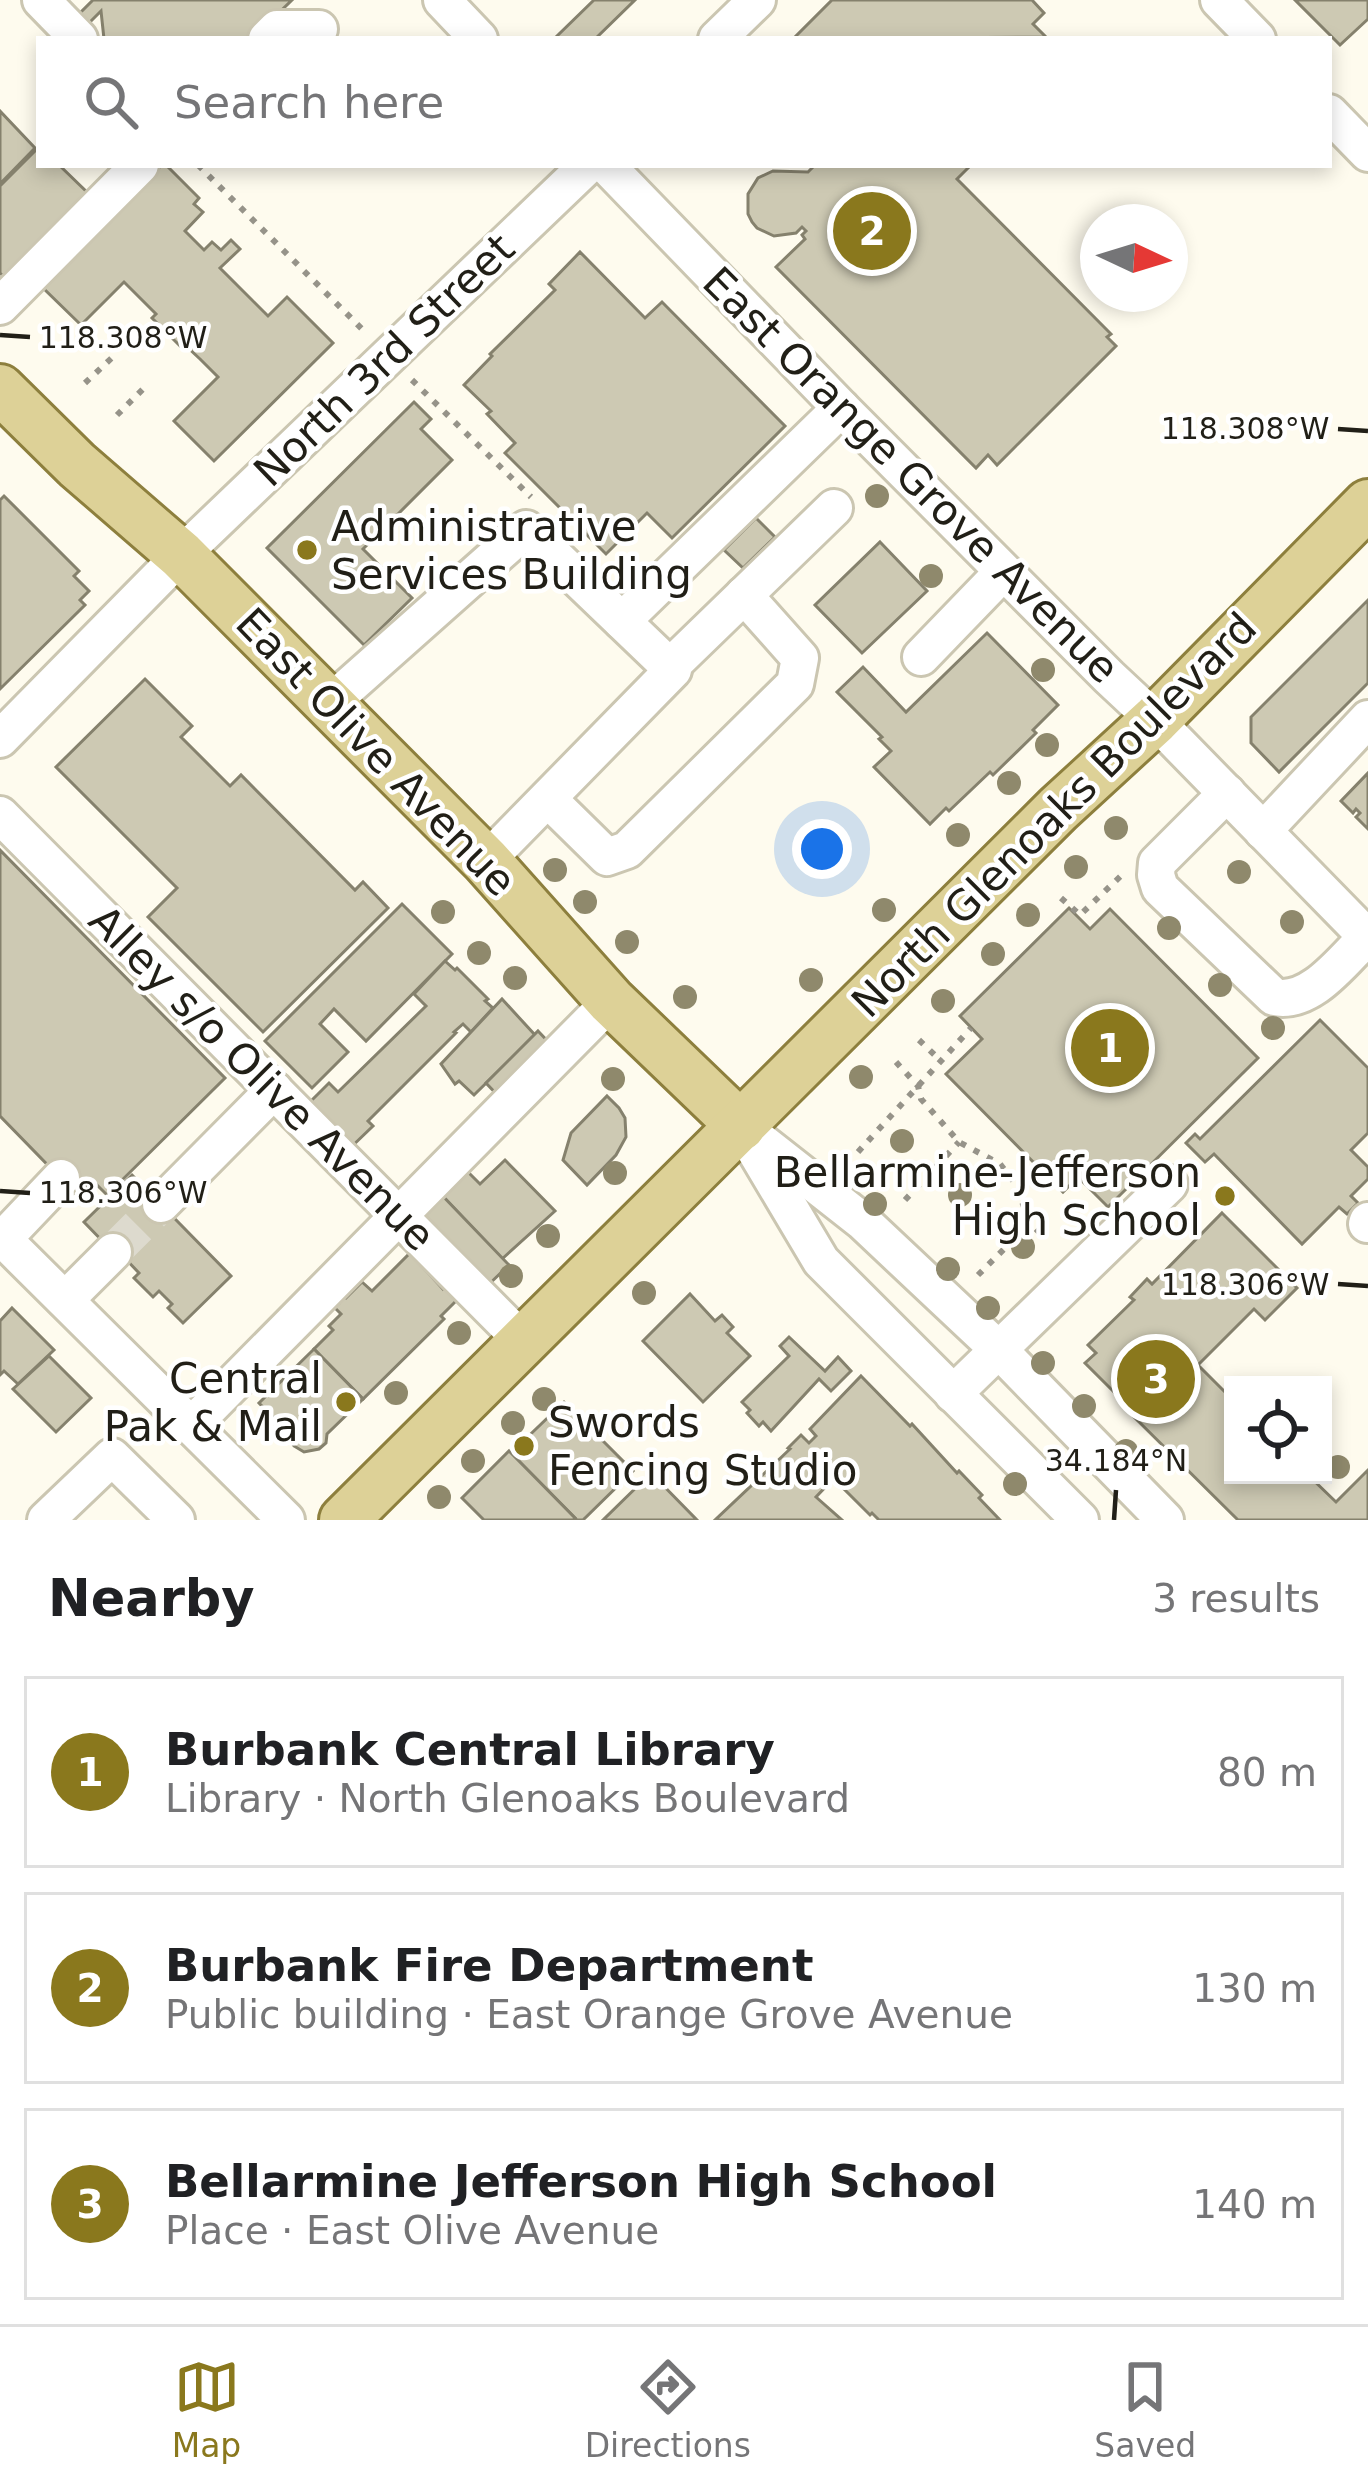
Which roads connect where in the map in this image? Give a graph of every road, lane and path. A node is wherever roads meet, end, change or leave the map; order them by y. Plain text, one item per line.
1 (41, 0) edge
2 (442, 0) edge
3 (757, 0) edge
4 (1219, 0) edge
5 (319, 29) dead end
6 (76, 36) edge
7 (270, 36) edge
8 (476, 36) edge
9 (720, 36) edge
10 (1254, 36) edge
11 (1332, 116) edge
12 (1368, 153) edge
13 (137, 168) edge
14 (585, 168) edge
15 (608, 168) edge
16 (0, 306) edge
17 (168, 334) dead end
18 (158, 343) dead end
19 (116, 354) dead end
20 (85, 383) dead end
21 (147, 385) dead end
22 (0, 389) edge
23 (841, 407) junction
24 (117, 415) dead end
25 (834, 508) dead end
26 (1361, 524) edge
27 (181, 555) junction
28 (1003, 572) junction
29 (744, 595) junction
30 (622, 621) junction
31 (921, 657) dead end
32 (670, 667) junction
33 (329, 704) junction
34 (1155, 719) junction
35 (1368, 719) edge
36 (0, 739) edge
37 (1227, 793) junction
38 (548, 799) junction
39 (0, 814) edge
40 (1263, 831) junction
41 (486, 860) junction
42 (1112, 885) dead end
43 (1061, 898) dead end
44 (1367, 938) edge
45 (611, 1000) junction
46 (971, 1028) dead end
47 (919, 1040) dead end
48 (941, 1061) junction
49 (896, 1063) dead end
50 (918, 1086) junction
51 (274, 1090) junction
52 (741, 1126) junction
53 (959, 1142) junction
54 (858, 1152) dead end
55 (61, 1178) dead end
56 (1169, 1184) dead end
57 (905, 1200) dead end
58 (161, 1204) tunnel mouth
59 (400, 1217) junction
60 (1030, 1223) junction
61 (2, 1238) edge
62 (1046, 1239) dead end
63 (112, 1252) tunnel mouth
64 (978, 1275) dead end
65 (65, 1300) junction
66 (523, 1341) junction
67 (999, 1350) junction
68 (953, 1394) junction
69 (191, 1426) junction
70 (48, 1519) edge
71 (176, 1520) edge
72 (286, 1520) edge
73 (344, 1520) edge
74 (1080, 1520) edge
75 (1165, 1520) edge

1 - 6 street
2 - 8 street
3 - 9 street
4 - 10 street
5 - 7 street
11 - 12 street
13 - 16 street
14 - 27 street, North 3rd Street
15 - 23 street, East Orange Grove Avenue
17 - 18 path
19 - 20 path
21 - 24 path
22 - 27 main road, East Olive Avenue
23 - 28 street, East Orange Grove Avenue
23 - 30 street
25 - 29 street
26 - 34 main road, North Glenoaks Boulevard
27 - 33 main road, East Olive Avenue
27 - 36 street, North 3rd Street
28 - 31 street
28 - 34 street, East Orange Grove Avenue
29 - 32 street
29 - 38 street
30 - 32 street
30 - 33 street
32 - 38 street
33 - 41 main road, East Olive Avenue
34 - 37 street, East Orange Grove Avenue
34 - 52 main road, North Glenoaks Boulevard
35 - 40 street
37 - 40 street, East Orange Grove Avenue
37 - 44 street
38 - 41 street
39 - 51 street, Alley s/o Olive Avenue
40 - 44 street, East Orange Grove Avenue
41 - 45 main road, East Olive Avenue
42 - 43 path
45 - 52 main road, East Olive Avenue
45 - 59 street
46 - 48 path
47 - 48 path
48 - 50 path
49 - 50 path
50 - 53 path
50 - 54 path
51 - 58 street
51 - 59 street, Alley s/o Olive Avenue
52 - 66 main road, North Glenoaks Boulevard
52 - 67 street, East Olive Avenue
52 - 68 street, East Olive Avenue
53 - 57 path
53 - 60 path
55 - 61 street
56 - 67 street
59 - 66 street, Alley s/o Olive Avenue
59 - 69 street
60 - 62 path
60 - 64 path
61 - 65 street
63 - 65 street
65 - 69 street
66 - 73 main road, North Glenoaks Boulevard
67 - 68 street
67 - 75 street, East Olive Avenue
68 - 74 street, East Olive Avenue
69 - 72 street
70 - 71 street

